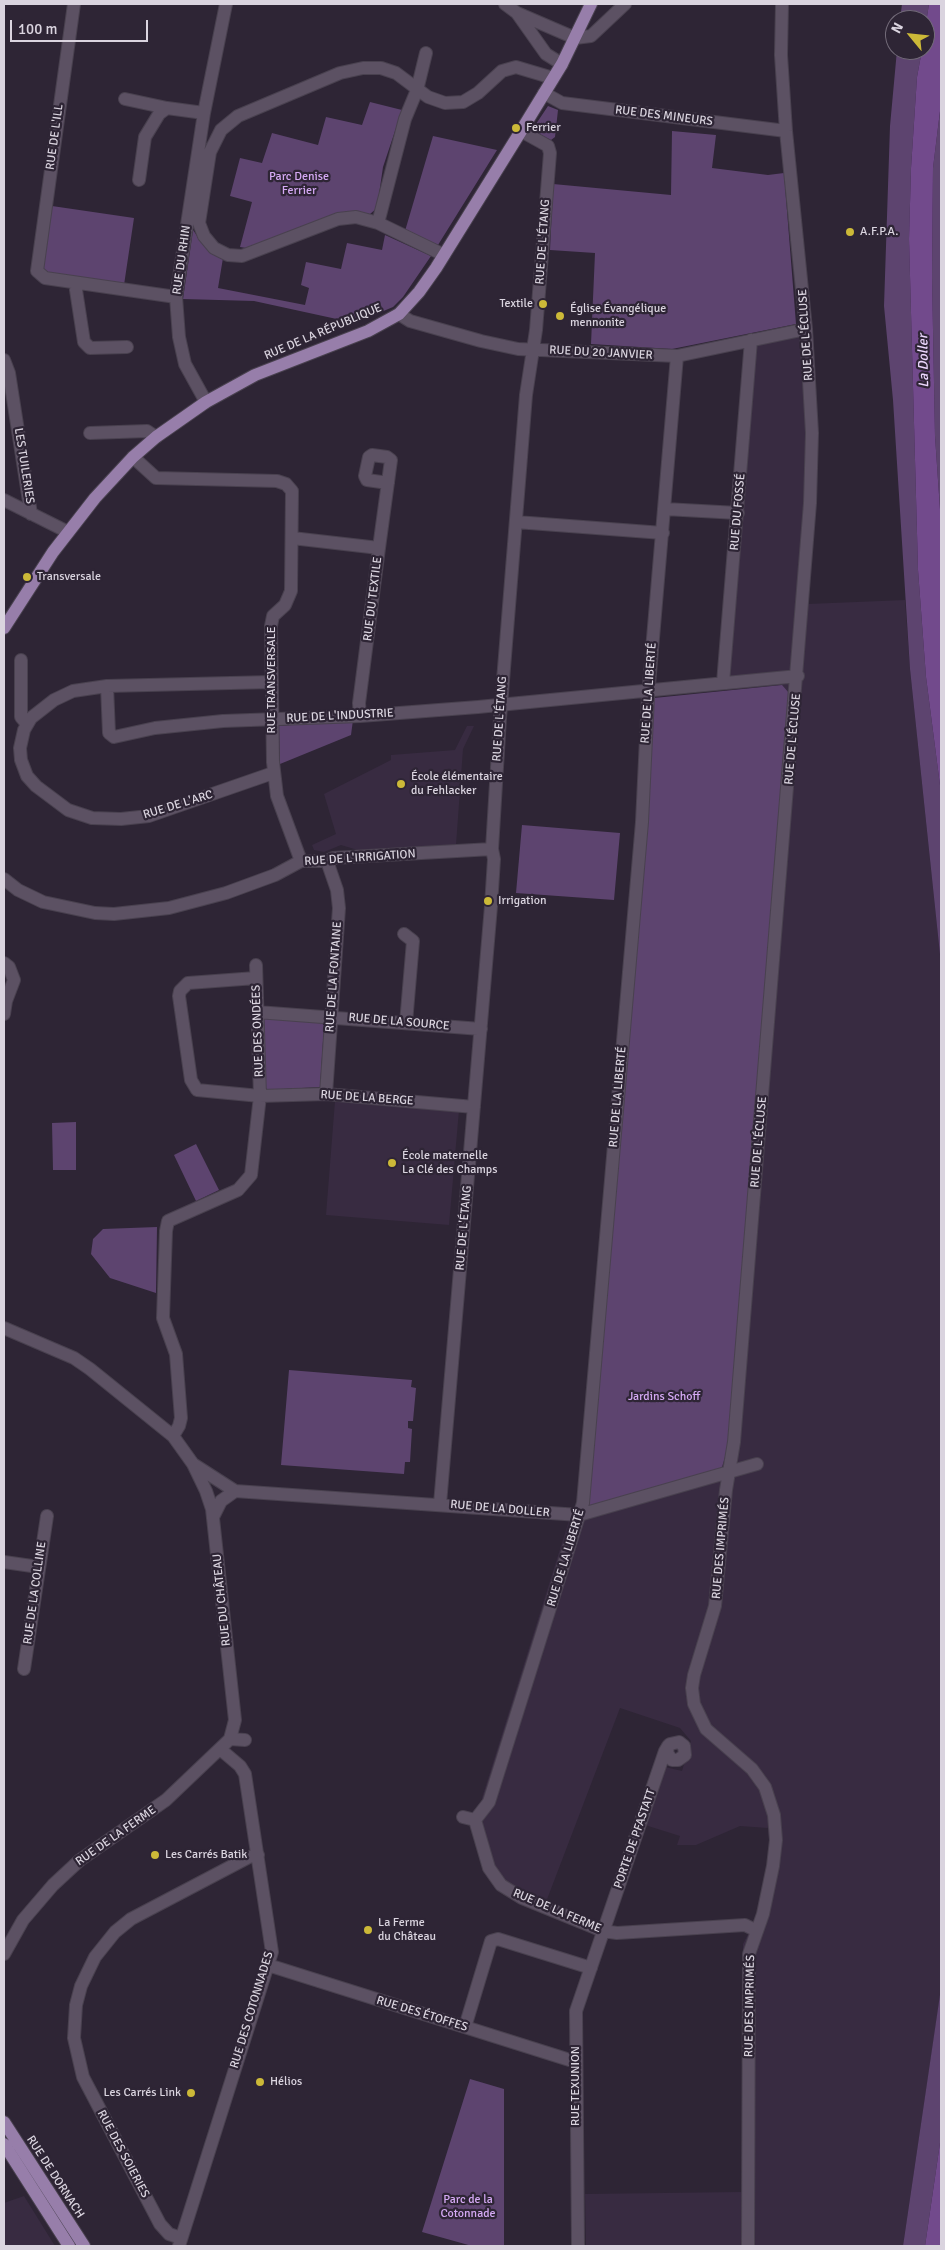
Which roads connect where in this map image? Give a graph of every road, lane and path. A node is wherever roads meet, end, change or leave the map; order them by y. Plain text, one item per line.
1 (74, 4) edge
2 (226, 4) edge
3 (505, 4) edge
4 (591, 4) edge
5 (625, 4) edge
6 (782, 4) edge
7 (517, 13) junction
8 (575, 38) junction
9 (426, 53) dead end
10 (562, 64) junction
11 (547, 86) junction
12 (417, 90) junction
13 (125, 99) dead end
14 (167, 108) junction
15 (204, 113) junction
16 (521, 131) junction
17 (786, 131) junction
18 (139, 180) dead end
19 (378, 223) junction
20 (444, 255) junction
21 (77, 283) junction
22 (176, 297) junction
23 (399, 314) junction
24 (806, 329) junction
25 (750, 340) junction
26 (126, 347) dead end
27 (534, 350) junction
28 (678, 356) junction
29 (4, 360) edge
30 (206, 402) junction
31 (90, 433) dead end
32 (156, 437) junction
33 (133, 457) junction
34 (388, 483) dead end
35 (4, 500) edge
36 (665, 509) junction
37 (738, 513) junction
38 (31, 514) junction
39 (516, 522) junction
40 (68, 532) junction
41 (663, 533) junction
42 (292, 538) junction
43 (379, 548) junction
44 (4, 628) edge
45 (21, 660) dead end
46 (798, 676) junction
47 (272, 682) junction
48 (723, 683) junction
49 (107, 686) junction
50 (648, 691) junction
51 (501, 704) junction
52 (360, 716) junction
53 (272, 720) junction
54 (26, 724) junction
55 (273, 773) junction
56 (492, 849) junction
57 (301, 861) junction
58 (327, 861) junction
59 (4, 879) edge
60 (404, 934) dead end
61 (4, 963) edge
62 (256, 972) joint
63 (257, 1012) junction
64 (4, 1014) edge
65 (331, 1016) junction
66 (406, 1023) junction
67 (481, 1029) junction
68 (326, 1094) junction
69 (260, 1096) junction
70 (474, 1107) junction
71 (4, 1328) edge
72 (173, 1436) junction
73 (193, 1464) junction
74 (757, 1464) dead end
75 (729, 1473) junction
76 (235, 1491) junction
77 (440, 1504) junction
78 (47, 1516) dead end
79 (579, 1516) junction
80 (213, 1517) junction
81 (4, 1562) edge
82 (39, 1567) junction
83 (24, 1670) dead end
84 (230, 1739) junction
85 (245, 1740) dead end
86 (668, 1746) dead end
87 (220, 1749) junction
88 (469, 1819) joint
89 (258, 1856) junction
90 (603, 1931) junction
91 (757, 1931) junction
92 (4, 1954) edge
93 (268, 1965) junction
94 (591, 1968) junction
95 (465, 2027) junction
96 (576, 2062) junction
97 (4, 2122) edge
98 (4, 2144) edge
99 (180, 2244) edge
100 (69, 2246) edge
101 (84, 2246) edge
102 (578, 2246) edge
103 (748, 2246) edge

1 - 21 street, RUE DE L'ILL
2 - 15 street, RUE DU RHIN
3 - 7 street
4 - 8 main road, RUE DE LA RÉPUBLIQUE
5 - 8 street
6 - 17 street, RUE DE L'ÉCLUSE
7 - 8 street
7 - 10 street
8 - 10 main road, RUE DE LA RÉPUBLIQUE
9 - 12 street
10 - 11 main road, RUE DE LA RÉPUBLIQUE
11 - 12 street
11 - 16 main road, RUE DE LA RÉPUBLIQUE
11 - 17 street, RUE DES MINEURS
12 - 19 street
12 - 19 street
13 - 14 street
14 - 15 street
14 - 18 street
15 - 22 street, RUE DU RHIN
16 - 20 main road, RUE DE LA RÉPUBLIQUE
16 - 27 street, RUE DE L'ÉTANG
17 - 24 street, RUE DE L'ÉCLUSE
19 - 20 street
20 - 23 main road, RUE DE LA RÉPUBLIQUE
21 - 22 street
21 - 26 street
22 - 30 street, RUE DU RHIN
23 - 27 street, RUE DU 20 JANVIER
23 - 30 main road, RUE DE LA RÉPUBLIQUE
24 - 25 street, RUE DU 20 JANVIER
24 - 46 street, RUE DE L'ÉCLUSE
25 - 28 street, RUE DU 20 JANVIER
25 - 37 street, RUE DU FOSSÉ
27 - 28 street, RUE DU 20 JANVIER
27 - 39 street, RUE DE L'ÉTANG
28 - 36 street, RUE DE LA LIBERTÉ
29 - 38 street, LES TUILERIES
30 - 32 main road, RUE DE LA RÉPUBLIQUE
31 - 32 street
32 - 33 main road, RUE DE LA RÉPUBLIQUE
33 - 40 main road, RUE DE LA RÉPUBLIQUE
33 - 42 street, RUE TRANSVERSALE
34 - 43 street, RUE DU TEXTILE
35 - 38 street, LES TUILERIES
36 - 37 street
36 - 41 street, RUE DE LA LIBERTÉ
37 - 48 street, RUE DU FOSSÉ
38 - 40 street, LES TUILERIES
39 - 41 street
39 - 51 street, RUE DE L'ÉTANG
40 - 44 main road, RUE DE LA RÉPUBLIQUE
41 - 50 street, RUE DE LA LIBERTÉ
42 - 43 street
42 - 47 street, RUE TRANSVERSALE
43 - 52 street, RUE DU TEXTILE
45 - 54 street, RUE DE L'ARC
46 - 48 street, RUE DE L'INDUSTRIE
46 - 75 street, RUE DE L'ÉCLUSE
47 - 49 street
47 - 53 street, RUE TRANSVERSALE
48 - 50 street, RUE DE L'INDUSTRIE
49 - 53 street, RUE DE L'INDUSTRIE
49 - 54 street
50 - 51 street, RUE DE L'INDUSTRIE
50 - 79 street, RUE DE LA LIBERTÉ
51 - 52 street, RUE DE L'INDUSTRIE
51 - 56 street, RUE DE L'ÉTANG
52 - 53 street, RUE DE L'INDUSTRIE
53 - 55 street, RUE TRANSVERSALE
54 - 55 street, RUE DE L'ARC
55 - 57 street, RUE TRANSVERSALE
56 - 58 street, RUE DE L'IRRIGATION
56 - 67 street, RUE DE L'ÉTANG
57 - 58 street, RUE DE L'IRRIGATION
57 - 59 street, RUE DE L'IRRIGATION
58 - 65 street, RUE DE LA FONTAINE
60 - 66 street
61 - 64 street
62 - 63 street, RUE DES ONDÉES
62 - 69 street, RUE DE LA BERGE
63 - 65 street, RUE DE LA SOURCE
63 - 69 street, RUE DES ONDÉES
65 - 66 street, RUE DE LA SOURCE
65 - 68 street, RUE DE LA FONTAINE
66 - 67 street, RUE DE LA SOURCE
67 - 70 street, RUE DE L'ÉTANG
68 - 69 street, RUE DE LA BERGE
68 - 70 street, RUE DE LA BERGE
69 - 72 street, RUE DES ONDÉES
70 - 77 street, RUE DE L'ÉTANG
71 - 72 street, RUE DU CHÂTEAU
72 - 73 street, RUE DU CHÂTEAU
73 - 76 street, RUE DU CHÂTEAU
73 - 80 street, RUE DU CHÂTEAU
74 - 75 street, RUE DE LA DOLLER
75 - 79 street, RUE DE LA DOLLER
75 - 91 street, RUE DES IMPRIMÉS
76 - 77 street, RUE DE LA DOLLER
76 - 80 street
77 - 79 street, RUE DE LA DOLLER
78 - 82 street, RUE DE LA COLLINE
79 - 88 street, RUE DE LA LIBERTÉ
80 - 84 street, RUE DU CHÂTEAU
81 - 82 street
82 - 83 street, RUE DE LA COLLINE
84 - 85 street
84 - 87 street, RUE DE LA FERME
86 - 90 street, PORTE DE PFASTATT
87 - 89 street, RUE DES COTONNADES
87 - 92 street, RUE DE LA FERME
88 - 90 street, RUE DE LA FERME
89 - 93 street, RUE DES COTONNADES
89 - 99 street, RUE DES SOIERIES
90 - 91 street, RUE DE LA FERME
90 - 94 street, RUE TEXUNION
91 - 103 street, RUE DES IMPRIMÉS
93 - 95 street, RUE DES ÉTOFFES
93 - 99 street, RUE DES COTONNADES
94 - 95 street
94 - 96 street, RUE TEXUNION
95 - 96 street, RUE DES ÉTOFFES
96 - 102 street, RUE TEXUNION
97 - 101 main road, RUE DE DORNACH
98 - 100 main road, RUE DE DORNACH

